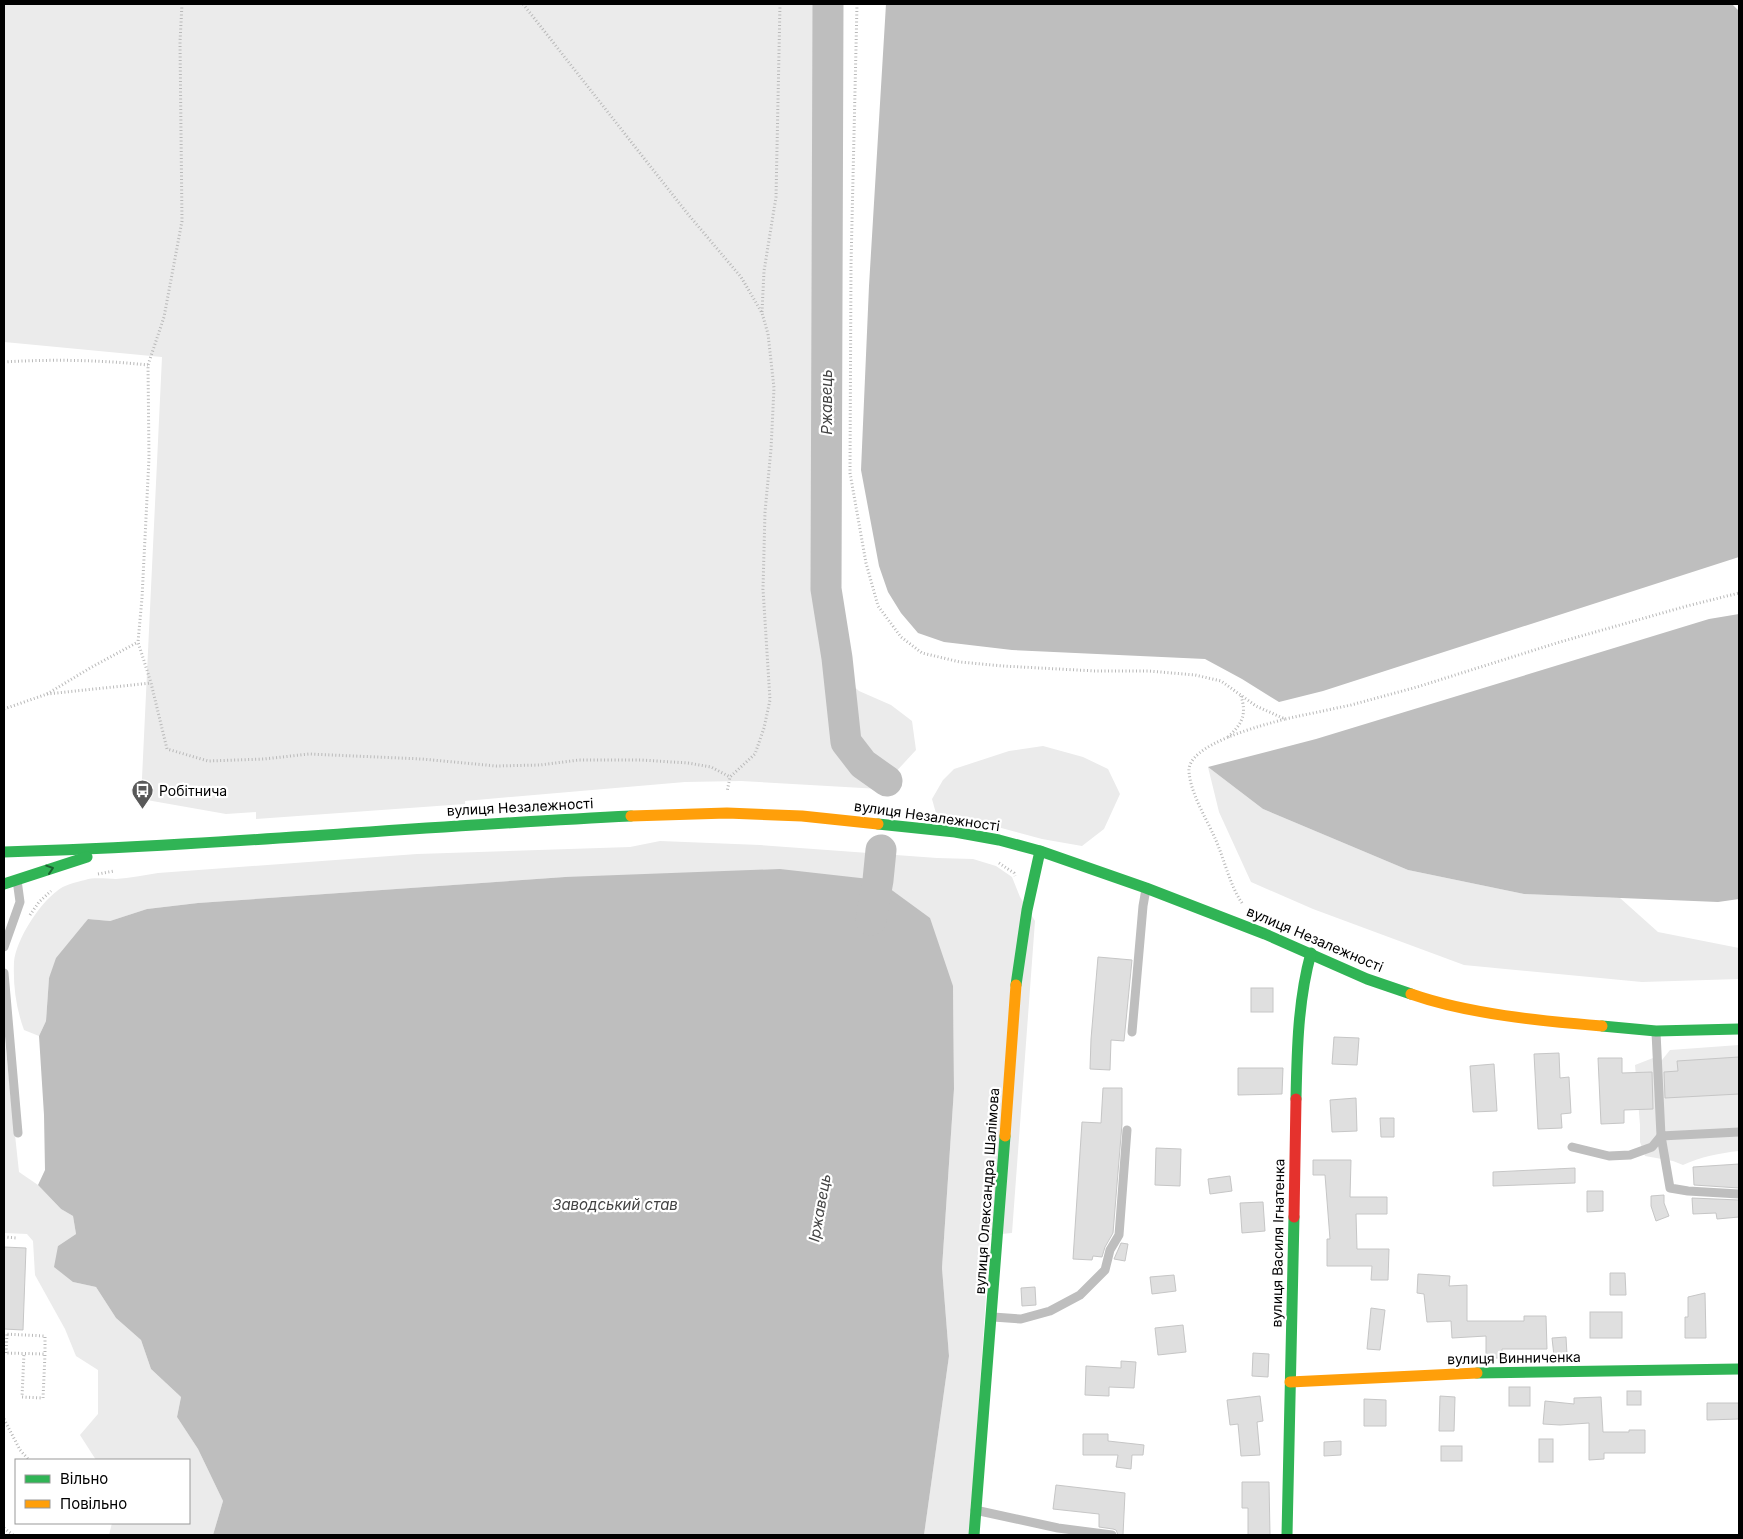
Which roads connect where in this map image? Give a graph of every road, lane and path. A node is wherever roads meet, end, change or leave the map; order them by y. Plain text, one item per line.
1 (182, 4) edge
2 (523, 4) edge
3 (780, 4) edge
4 (857, 4) edge
5 (762, 313) junction
6 (4, 362) edge
7 (148, 365) junction
8 (1739, 593) edge
9 (138, 642) junction
10 (151, 684) junction
11 (46, 694) junction
12 (1240, 696) junction
13 (4, 709) edge
14 (1285, 720) junction
15 (1226, 739) junction
16 (110, 849) junction
17 (1040, 851) junction
18 (4, 852) edge
19 (993, 861) dead end
20 (116, 870) dead end
21 (96, 874) dead end
22 (17, 880) junction
23 (1017, 882) dead end
24 (4, 884) edge
25 (60, 887) dead end
26 (1146, 888) junction
27 (1238, 897) dead end
28 (25, 923) dead end
29 (4, 947) edge
30 (1310, 953) junction
31 (4, 973) edge
32 (1739, 1029) edge
33 (1656, 1031) junction
34 (1132, 1032) dead end
35 (1127, 1130) dead end
36 (1739, 1132) edge
37 (18, 1133) dead end
38 (1661, 1136) junction
39 (1572, 1147) dead end
40 (1739, 1194) edge
41 (4, 1237) edge
42 (17, 1238) dead end
43 (992, 1317) junction
44 (5, 1334) edge
45 (5, 1353) edge
46 (24, 1353) junction
47 (45, 1354) junction
48 (1739, 1369) edge
49 (1290, 1382) junction
50 (4, 1419) edge
51 (28, 1459) edge
52 (975, 1510) junction
53 (4, 1528) edge
54 (13, 1535) edge
55 (974, 1535) edge
56 (1112, 1535) edge
57 (1287, 1535) edge

1 - 7 path
2 - 5 path
3 - 5 path
4 - 12 path
5 - 10 path
6 - 7 path
7 - 9 path
8 - 14 path
9 - 10 path
9 - 11 path
10 - 11 path
11 - 13 path
12 - 14 path
12 - 15 path
14 - 15 path
15 - 27 path
16 - 17 main road, вулиця Незалежності
16 - 18 main road, вулиця Незалежності
22 -> 16 main road, вулиця Незалежності
17 - 26 main road, вулиця Незалежності
17 - 43 main road, вулиця Олександра Шалімова
19 - 23 path
20 - 21 path
22 - 24 main road, вулиця Незалежності
22 - 29 lane
25 - 28 path
26 - 30 main road, вулиця Незалежності
26 - 34 lane
30 - 33 main road, вулиця Незалежності
30 - 49 main road, вулиця Василя Ігнатенка
31 - 37 lane
32 - 33 main road, вулиця Незалежності
33 - 38 lane
35 - 43 lane
36 - 38 lane
38 - 39 lane
38 - 40 lane
41 - 42 path
43 - 52 main road, вулиця Олександра Шалімова
44 - 45 path
44 - 47 path
45 - 46 path
46 - 47 path
46 - 47 path
48 - 49 main road, вулиця Винниченка
49 - 57 main road, вулиця Василя Ігнатенка
50 - 51 path
52 - 55 main road, вулиця Олександра Шалімова
52 - 56 lane
53 - 54 path

